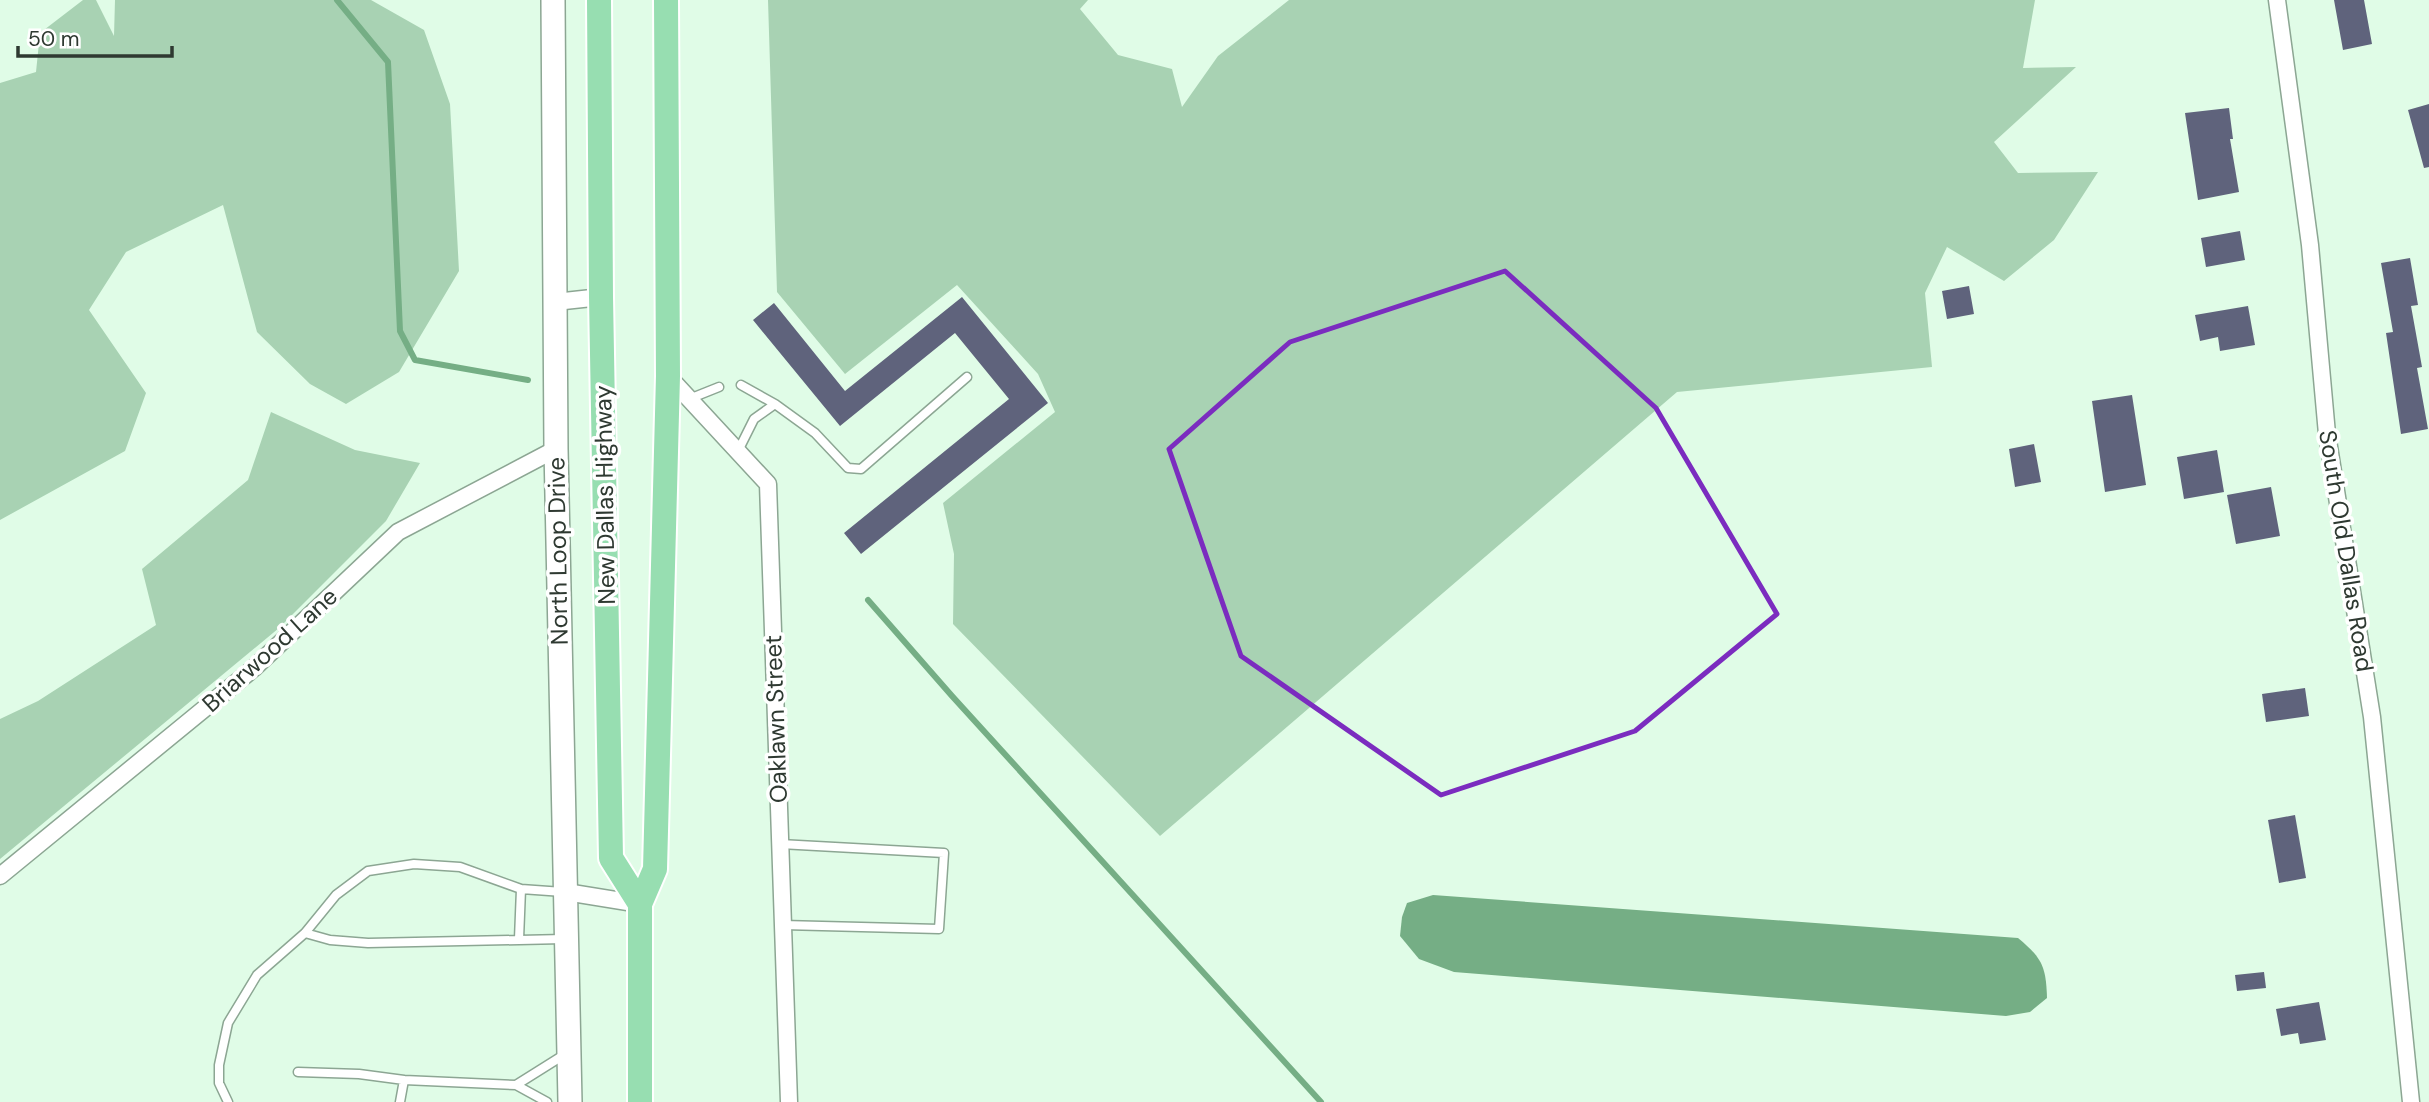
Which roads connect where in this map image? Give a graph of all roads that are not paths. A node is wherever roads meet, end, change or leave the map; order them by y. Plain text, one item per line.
1 (553, 0) edge
2 (599, 0) edge
3 (666, 0) edge
4 (2277, 0) edge
5 (601, 297) junction
6 (555, 302) junction
7 (667, 376) junction
8 (967, 376) dead end
9 (741, 385) dead end
10 (719, 387) dead end
11 (689, 399) junction
12 (775, 404) junction
13 (555, 449) junction
14 (738, 451) junction
15 (780, 844) junction
16 (0, 876) edge
17 (521, 889) junction
18 (566, 892) junction
19 (640, 904) junction
20 (783, 925) junction
21 (305, 933) junction
22 (519, 939) junction
23 (566, 939) junction
24 (569, 1052) junction
25 (298, 1072) dead end
26 (404, 1080) junction
27 (516, 1085) junction
28 (228, 1102) edge
29 (400, 1102) edge
30 (547, 1102) edge
31 (570, 1102) edge
32 (640, 1102) edge
33 (789, 1102) edge
34 (2411, 1102) edge

1 - 6 street, North Loop Drive
2 - 5 main road, New Dallas Highway
3 - 7 main road
4 - 34 street, South Old Dallas Road
5 - 6 street
5 - 19 main road, New Dallas Highway
6 - 13 street, North Loop Drive
7 - 11 street, Oaklawn Street
7 - 19 main road
8 - 12 lane
9 - 12 lane
10 - 11 lane
11 - 14 street, Oaklawn Street
12 - 14 lane
13 - 16 street, Briarwood Lane
13 - 18 street, North Loop Drive
14 - 15 street, Oaklawn Street
15 - 20 street, Oaklawn Street
15 - 20 lane
17 - 18 lane
17 - 21 lane
17 - 22 lane
18 - 19 street
18 - 23 street, North Loop Drive
19 - 32 main road
20 - 33 street, Oaklawn Street
21 - 22 lane
21 - 28 lane
22 - 23 lane
23 - 24 street, North Loop Drive
24 - 27 lane
24 - 31 street, North Loop Drive
25 - 26 lane
26 - 27 lane
26 - 29 lane
27 - 30 lane

